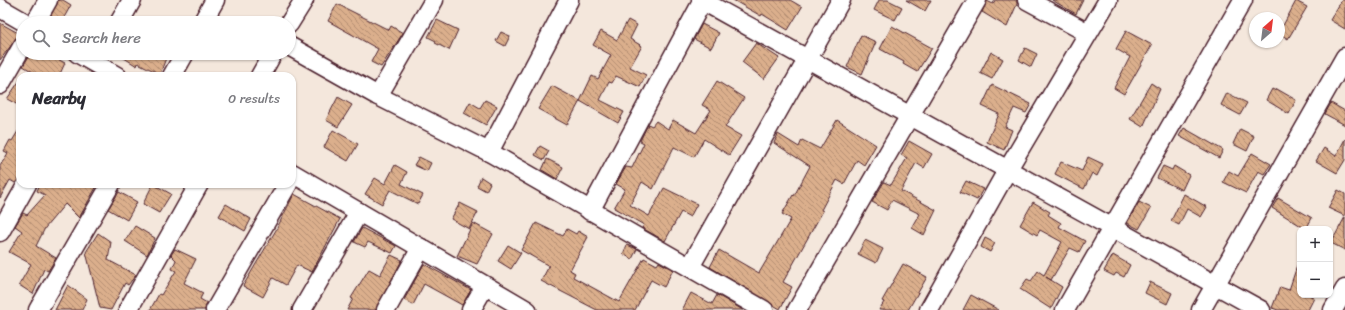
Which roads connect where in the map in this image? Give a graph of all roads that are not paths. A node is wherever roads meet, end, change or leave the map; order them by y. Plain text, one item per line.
1 (48, 0) edge
2 (132, 0) edge
3 (215, 0) edge
4 (304, 0) edge
5 (434, 0) edge
6 (569, 0) edge
7 (702, 0) edge
8 (841, 0) edge
9 (977, 0) edge
10 (1027, 0) edge
11 (1108, 0) edge
12 (1243, 0) edge
13 (0, 8) edge
14 (40, 16) edge
15 (123, 16) edge
16 (206, 16) edge
17 (294, 16) edge
18 (16, 17) edge
19 (1088, 33) junction
20 (296, 50) edge
21 (16, 57) edge
22 (1345, 58) edge
23 (808, 59) junction
24 (181, 60) edge
25 (269, 60) edge
26 (95, 64) edge
27 (110, 72) edge
28 (174, 72) edge
29 (262, 72) edge
30 (0, 85) edge
31 (378, 96) junction
32 (911, 116) junction
33 (489, 152) junction
34 (1008, 169) junction
35 (296, 180) edge
36 (25, 188) edge
37 (108, 188) edge
38 (197, 188) edge
39 (285, 188) edge
40 (590, 211) junction
41 (359, 212) junction
42 (1113, 228) junction
43 (0, 232) edge
44 (421, 248) junction
45 (690, 266) junction
46 (1216, 284) junction
47 (485, 286) junction
48 (1345, 289) edge
49 (38, 310) edge
50 (128, 310) edge
51 (215, 310) edge
52 (302, 310) edge
53 (386, 310) edge
54 (471, 310) edge
55 (528, 310) edge
56 (764, 310) edge
57 (797, 310) edge
58 (929, 310) edge
59 (1065, 310) edge
60 (1201, 310) edge
61 (1261, 310) edge
62 (1333, 310) edge

1 - 14 street
2 - 15 street
3 - 16 street
4 - 17 street
5 - 31 street
6 - 33 street
7 - 23 street
7 - 40 street
8 - 23 street
9 - 32 street
10 - 19 street
11 - 19 street
12 - 42 street
13 - 18 street
19 - 34 street
20 - 31 street
21 - 30 street
22 - 46 street
23 - 32 street
23 - 45 street
24 - 28 street
25 - 29 street
26 - 27 street
31 - 33 street
32 - 34 street
32 - 57 street
33 - 40 street
34 - 42 street
34 - 58 street
35 - 41 street
36 - 43 street
37 - 49 street
38 - 50 street
39 - 51 street
40 - 45 street
41 - 44 street
41 - 52 street
42 - 46 street
42 - 59 street
44 - 47 street
44 - 53 street
45 - 56 street
46 - 60 street
46 - 61 street
47 - 54 street
47 - 55 street
48 - 62 street

